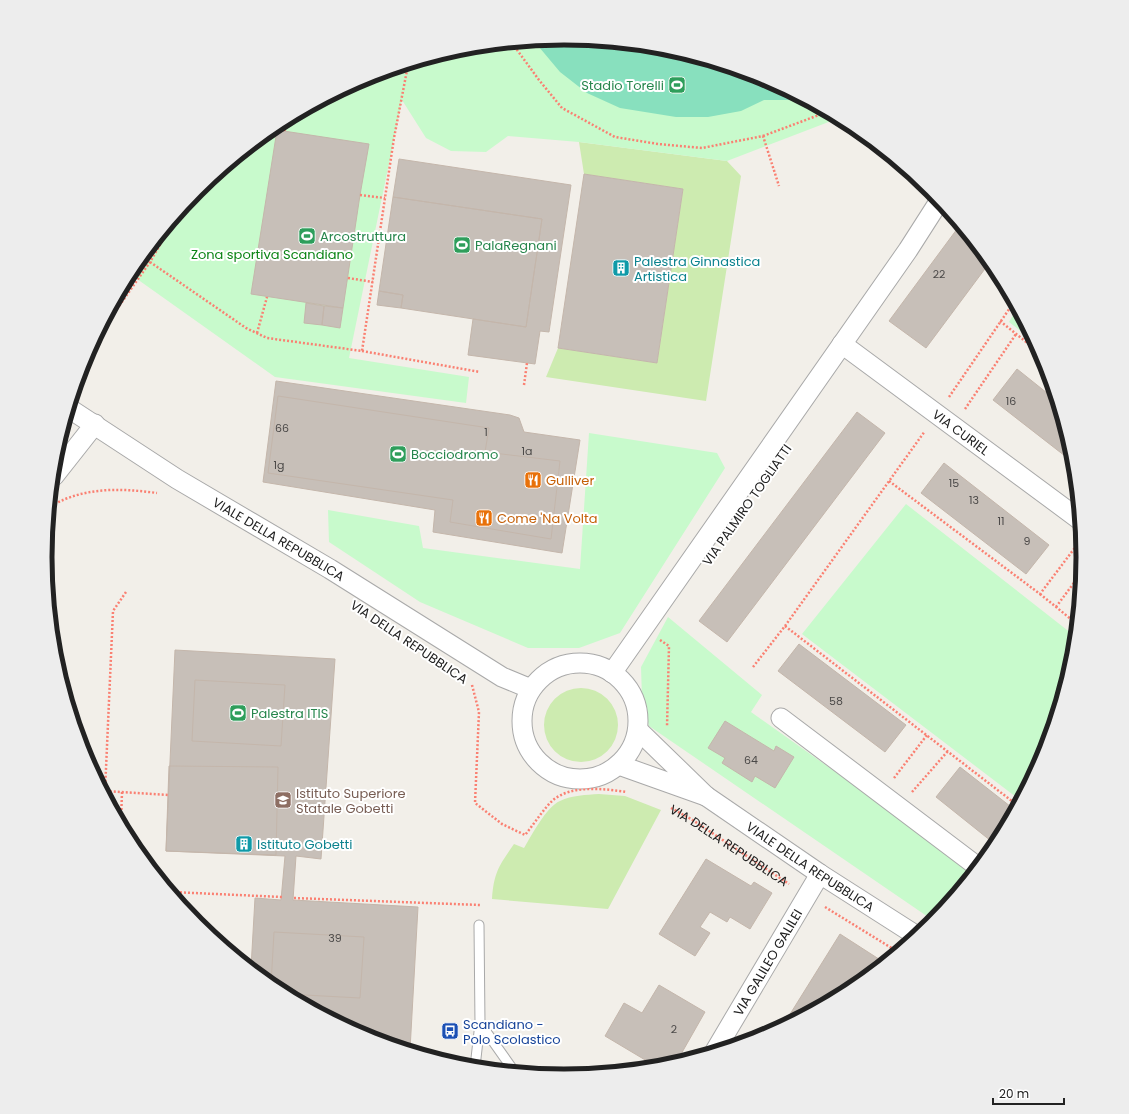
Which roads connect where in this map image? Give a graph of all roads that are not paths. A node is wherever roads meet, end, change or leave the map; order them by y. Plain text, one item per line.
1 (937, 205) edge
2 (842, 344) junction
3 (74, 411) edge
4 (94, 424) junction
5 (60, 468) edge
6 (1074, 516) edge
7 (612, 673) junction
8 (531, 689) junction
9 (781, 718) dead end
10 (638, 730) junction
11 (619, 765) junction
12 (706, 796) junction
13 (974, 864) edge
14 (820, 874) junction
15 (479, 925) dead end
16 (912, 933) edge
17 (480, 1023) junction
18 (718, 1045) edge
19 (476, 1061) edge
20 (511, 1066) edge

1 - 2 street, VIA PALMIRO TOGLIATTI
2 - 6 street, VIA CURIEL
2 - 7 street, VIA PALMIRO TOGLIATTI
3 - 4 street, VIALE DELLA REPUBBLICA
4 - 5 street
4 - 8 street, VIALE DELLA REPUBBLICA
7 - 8 street
7 - 10 street
8 - 11 street
9 - 13 street
10 - 11 street
10 - 12 street, VIALE DELLA REPUBBLICA
11 - 12 street, VIALE DELLA REPUBBLICA
12 - 14 street, VIALE DELLA REPUBBLICA
14 - 16 street, VIALE DELLA REPUBBLICA
14 - 18 street, VIA GALILEO GALILEI
15 - 17 lane
17 - 19 lane
17 - 20 lane

